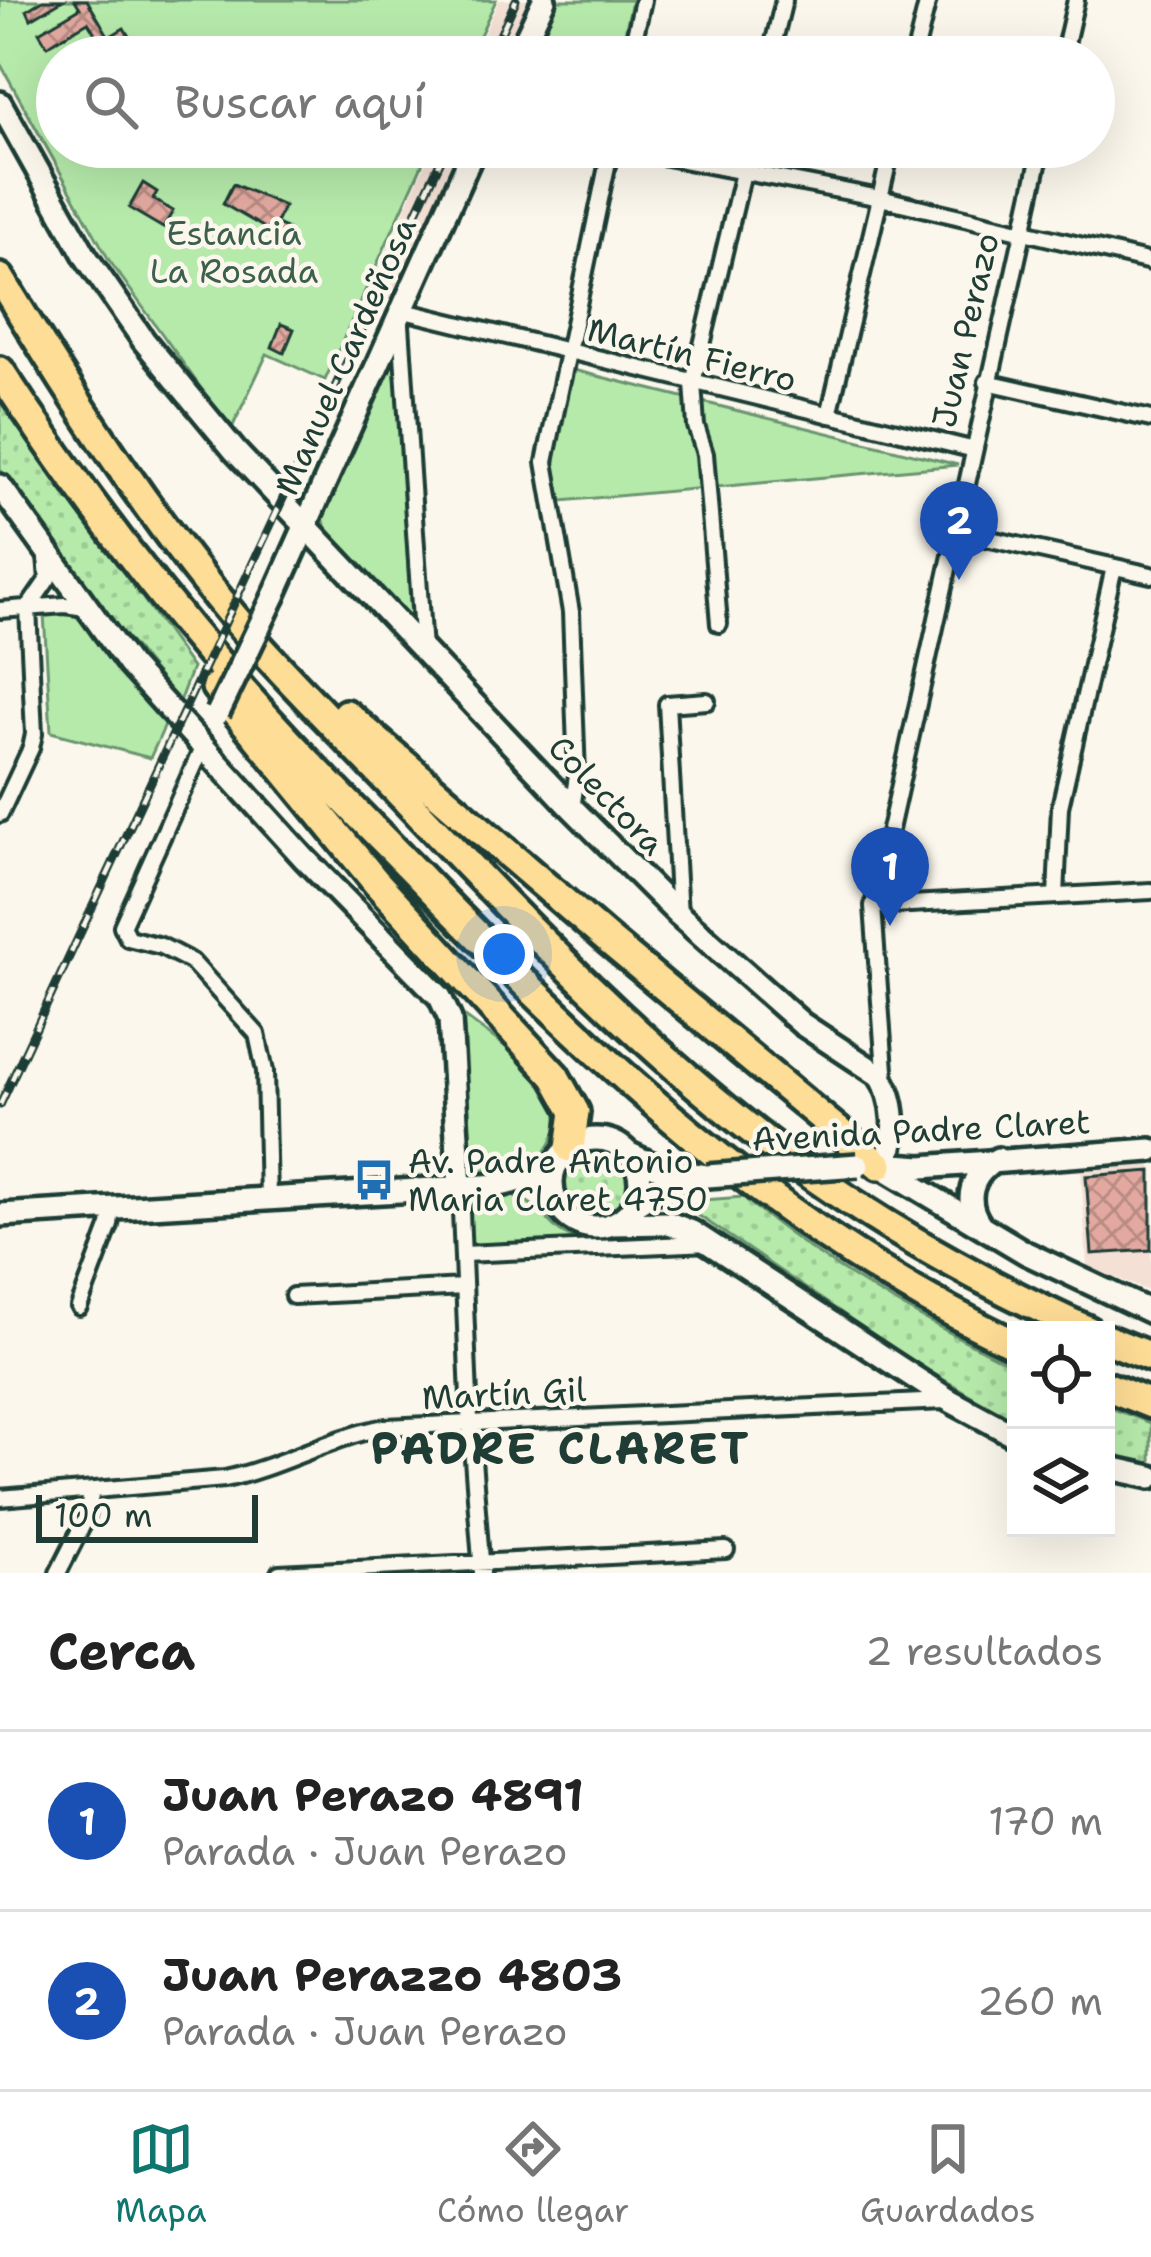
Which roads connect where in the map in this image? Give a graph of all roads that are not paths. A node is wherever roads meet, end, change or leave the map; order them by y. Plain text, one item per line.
1 (544, 0) edge
2 (643, 0) edge
3 (784, 0) edge
4 (928, 0) edge
5 (1076, 0) edge
6 (527, 36) edge
7 (635, 36) edge
8 (775, 36) edge
9 (919, 36) edge
10 (1068, 36) edge
11 (0, 103) edge
12 (465, 168) edge
13 (608, 168) edge
14 (732, 168) edge
15 (887, 168) edge
16 (1037, 168) edge
17 (743, 170) junction
18 (880, 198) junction
19 (1022, 230) junction
20 (1151, 262) edge
21 (0, 278) edge
22 (400, 310) junction
23 (567, 351) junction
24 (0, 371) edge
25 (987, 382) junction
26 (693, 383) junction
27 (829, 415) junction
28 (1151, 419) edge
29 (971, 449) junction
30 (0, 486) edge
31 (144, 500) junction
32 (305, 527) junction
33 (955, 531) junction
34 (123, 543) junction
35 (44, 550) junction
36 (1114, 567) junction
37 (1151, 575) edge
38 (28, 608) junction
39 (86, 608) junction
40 (0, 610) edge
41 (719, 624) dead end
42 (423, 650) junction
43 (707, 701) dead end
44 (204, 743) junction
45 (572, 808) junction
46 (0, 814) edge
47 (1151, 891) edge
48 (1056, 896) junction
49 (873, 906) junction
50 (679, 915) junction
51 (886, 1084) junction
52 (1151, 1150) edge
53 (629, 1154) junction
54 (563, 1156) junction
55 (857, 1158) junction
56 (998, 1160) junction
57 (700, 1176) junction
58 (500, 1185) junction
59 (460, 1188) junction
60 (268, 1200) junction
61 (634, 1205) junction
62 (559, 1207) junction
63 (112, 1209) junction
64 (0, 1215) edge
65 (612, 1224) junction
66 (986, 1231) junction
67 (712, 1243) junction
68 (464, 1255) junction
69 (464, 1287) junction
70 (293, 1296) dead end
71 (79, 1306) dead end
72 (1151, 1312) edge
73 (1069, 1321) edge
74 (1007, 1341) edge
75 (1115, 1343) edge
76 (1151, 1357) edge
77 (1115, 1390) edge
78 (949, 1400) junction
79 (1151, 1404) edge
80 (470, 1421) junction
81 (1007, 1431) edge
82 (1115, 1470) edge
83 (1151, 1478) edge
84 (92, 1492) junction
85 (0, 1498) edge
86 (726, 1550) dead end
87 (481, 1569) edge
88 (58, 1573) edge
89 (279, 1573) edge

1 - 6 main road
2 - 7 street
3 - 8 street
4 - 9 street
5 - 10 street
11 - 32 main road, Colectora
12 - 22 main road, Manuel Cardeñosa
13 - 23 street
14 - 17 street
15 - 18 street
16 - 19 street, Juan Perazo
17 - 18 street
17 - 26 street
18 - 19 street
18 - 27 street
19 - 20 street
19 - 25 street, Juan Perazo
21 - 31 highway
22 - 23 street, Martín Fierro
22 - 32 main road, Manuel Cardeñosa
22 - 42 street
23 - 26 street, Martín Fierro
23 - 45 street
24 - 34 highway
25 - 28 street
25 - 29 street, Juan Perazo
26 - 27 street, Martín Fierro
26 - 41 street
27 - 29 street, Martín Fierro
29 - 33 street, Juan Perazo
30 - 35 main road
31 - 55 highway
31 - 73 highway
32 - 42 main road, Colectora
32 - 44 main road, Manuel Cardeñosa, bridge
33 - 36 street
33 - 49 street, Juan Perazo
34 - 54 highway
34 - 74 highway
35 - 38 street
35 - 39 main road
36 - 37 street
36 - 48 street
38 - 39 street
38 - 40 street
38 - 46 street
39 - 44 main road
42 - 45 main road, Colectora
43 - 50 street
44 - 59 main road
44 - 60 street
45 - 50 main road, Colectora
47 - 48 street
48 - 49 street
49 - 51 street, Juan Perazo
50 - 51 main road, Colectora
51 - 55 main road, Juan Perazo
52 - 56 main road, Avenida Padre Claret
53 - 54 main road
53 - 57 main road, Avenida Padre Claret
53 - 61 main road
54 - 58 main road
54 - 62 main road
55 - 56 main road, Avenida Padre Claret
55 - 57 main road, Avenida Padre Claret, bridge
55 - 66 main road
56 - 66 main road
57 - 61 main road, Avenida Padre Claret
58 - 59 main road
58 - 62 main road
59 - 60 main road
59 - 68 street
60 - 63 main road
61 - 65 main road
62 - 65 main road
63 - 64 main road
63 - 71 street
65 - 67 main road
66 - 72 main road
67 - 68 street
67 - 78 main road
68 - 69 street
69 - 70 street
69 - 80 street
75 - 76 highway
77 - 79 highway
78 - 80 street, Martín Gil
78 - 81 main road
80 - 84 street, Martín Gil
80 - 87 street
82 - 83 main road
84 - 85 street, Martín Gil
84 - 88 street
86 - 87 street
87 - 89 street

